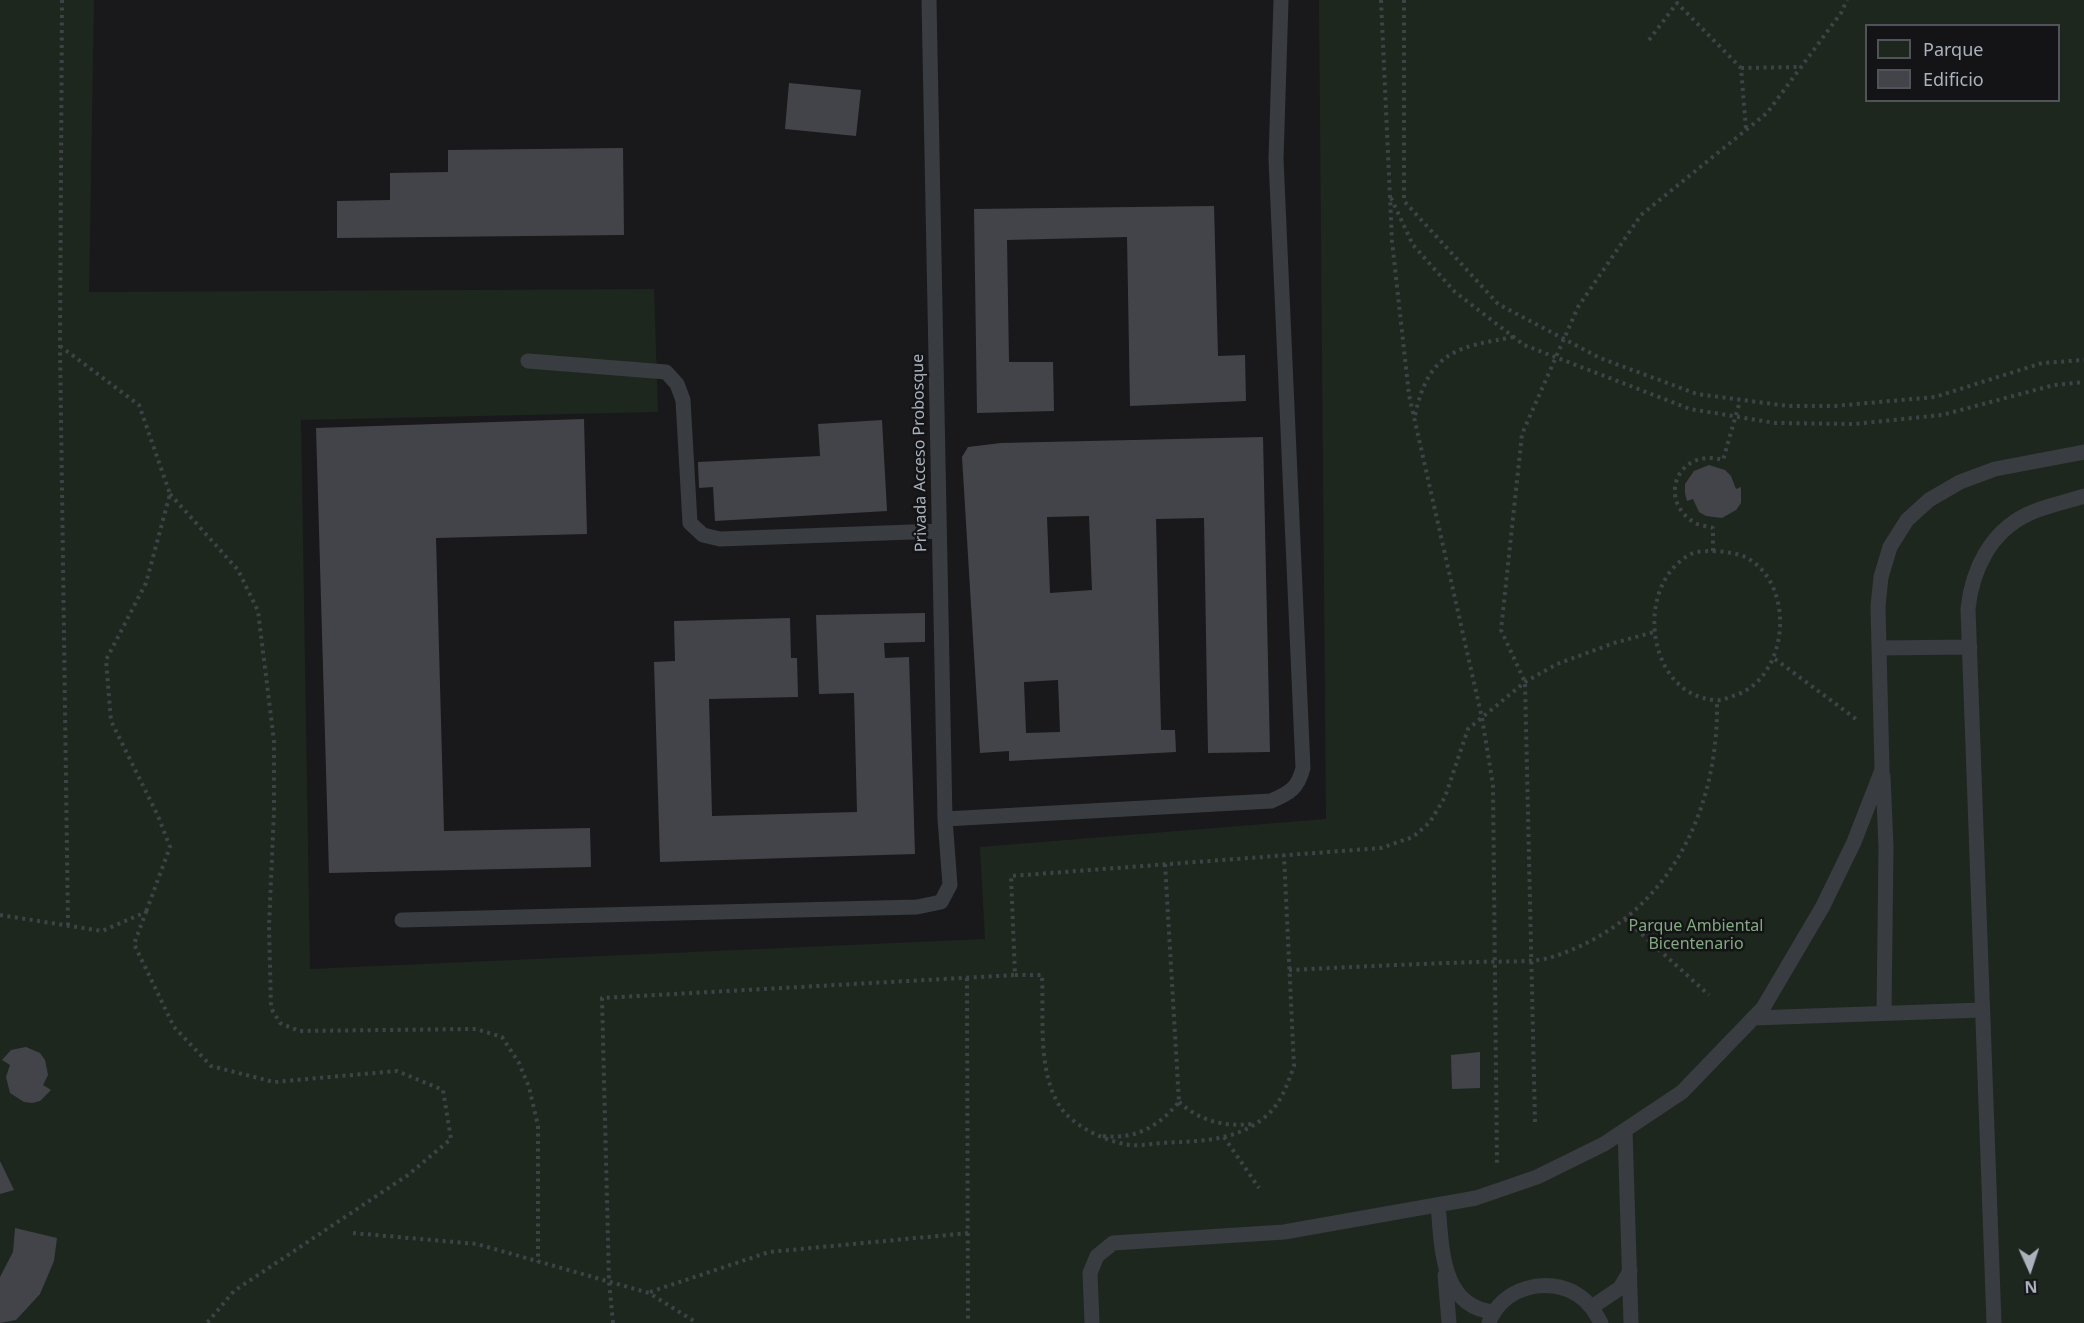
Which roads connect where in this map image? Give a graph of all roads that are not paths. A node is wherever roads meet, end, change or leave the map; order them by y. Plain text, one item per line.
1 (929, 0) edge
2 (1281, 0) edge
3 (528, 361) dead end
4 (2084, 452) edge
5 (2084, 496) edge
6 (939, 531) junction
7 (1970, 647) junction
8 (1879, 648) junction
9 (1882, 770) junction
10 (945, 819) junction
11 (402, 920) dead end
12 (1982, 1010) junction
13 (1884, 1012) junction
14 (1753, 1018) junction
15 (1625, 1130) junction
16 (1438, 1205) junction
17 (1444, 1263) junction
18 (1630, 1271) junction
19 (1592, 1307) junction
20 (1492, 1317) edge
21 (1092, 1323) edge
22 (1449, 1323) edge
23 (1601, 1323) edge
24 (1631, 1323) edge
25 (1994, 1323) edge

1 - 6 lane, Privada Acceso Probosque
2 - 10 lane
3 - 6 lane
4 - 8 lane
5 - 7 lane
6 - 10 lane, Privada Acceso Probosque
7 - 8 lane
7 - 12 lane
8 - 9 lane
9 - 13 lane
9 - 14 lane
10 - 11 lane, Privada Acceso Probosque
12 - 13 lane
12 - 25 lane
13 - 14 lane
14 - 15 lane
15 - 16 lane
15 - 18 lane
16 - 17 lane
16 - 21 lane
17 - 20 lane
17 - 22 lane
18 - 19 lane
18 - 24 lane
19 - 20 lane
19 - 23 lane

